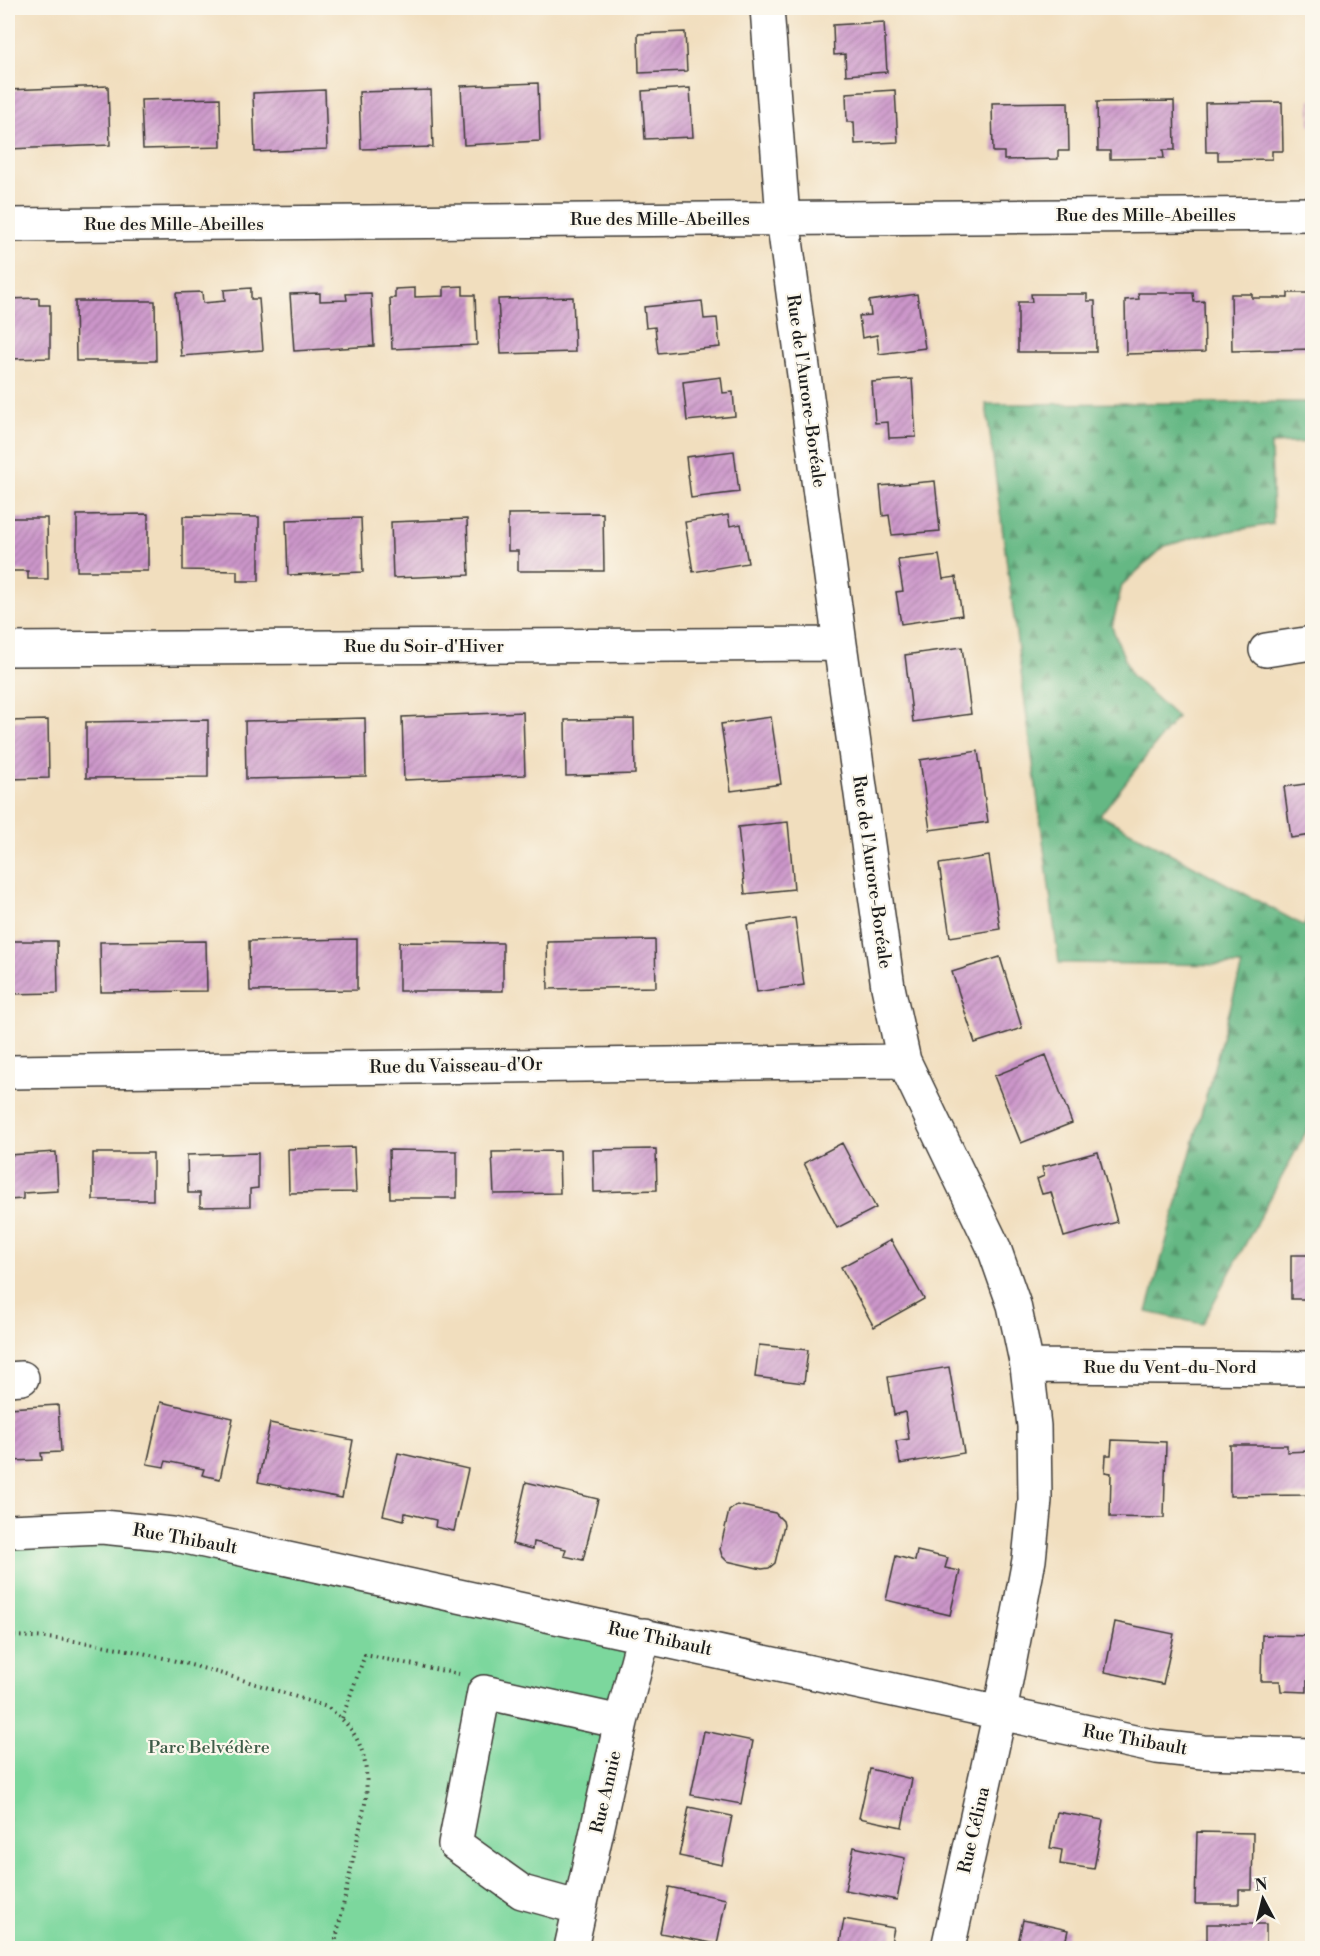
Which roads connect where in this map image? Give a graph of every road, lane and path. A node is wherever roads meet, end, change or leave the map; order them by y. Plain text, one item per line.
1 (767, 8) edge
2 (1312, 214) edge
3 (783, 218) junction
4 (8, 225) edge
5 (1312, 643) edge
6 (840, 644) junction
7 (8, 649) edge
8 (1266, 650) dead end
9 (904, 1061) junction
10 (8, 1072) edge
11 (1027, 1366) junction
12 (1312, 1368) edge
13 (8, 1531) edge
14 (644, 1635) junction
15 (8, 1636) edge
16 (484, 1692) junction
17 (1000, 1712) junction
18 (342, 1718) junction
19 (621, 1722) junction
20 (1312, 1755) edge
21 (580, 1908) junction
22 (334, 1948) edge
23 (571, 1948) edge
24 (948, 1948) edge

1 - 3 street, Rue de l'Aurore-Boréale
2 - 3 street, Rue des Mille-Abeilles
3 - 4 street, Rue des Mille-Abeilles
3 - 6 street, Rue de l'Aurore-Boréale
5 - 8 street
6 - 7 street, Rue du Soir-d'Hiver
6 - 9 street, Rue de l'Aurore-Boréale
9 - 10 street, Rue du Vaisseau-d'Or
9 - 11 street, Rue de l'Aurore-Boréale
11 - 12 street, Rue du Vent-du-Nord
11 - 17 street, Rue de l'Aurore-Boréale
13 - 14 street, Rue Thibault
14 - 17 street, Rue Thibault
14 - 19 street, Rue Annie
15 - 18 path
16 - 18 path
16 - 19 street
16 - 21 street
17 - 20 street, Rue Thibault
17 - 24 street, Rue Célina
18 - 22 path
19 - 21 street, Rue Annie
21 - 23 street, Rue Annie

